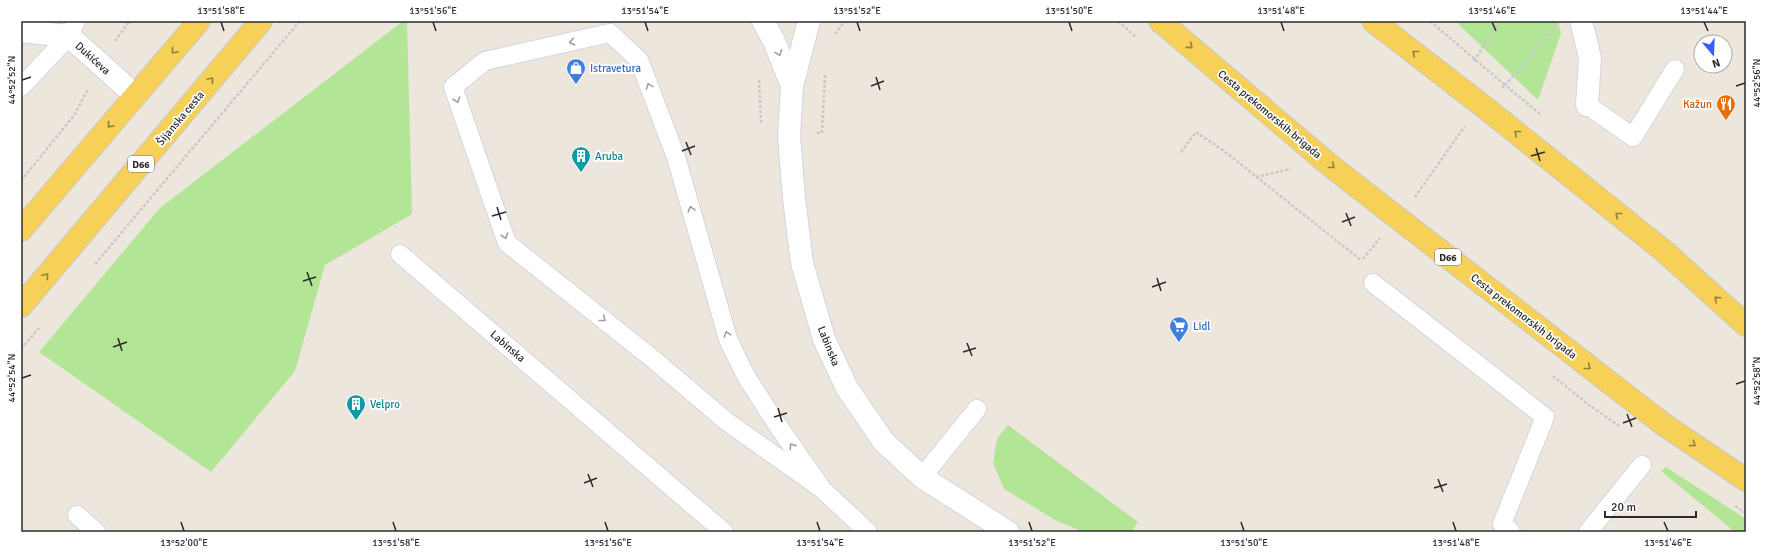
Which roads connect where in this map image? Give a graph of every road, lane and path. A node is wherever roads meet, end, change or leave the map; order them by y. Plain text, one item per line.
1 (130, 21) edge
2 (199, 21) edge
3 (261, 21) edge
4 (300, 21) edge
5 (763, 21) edge
6 (809, 21) edge
7 (845, 21) edge
8 (1118, 21) edge
9 (1160, 21) edge
10 (1373, 21) edge
11 (1430, 21) edge
12 (1496, 21) edge
13 (1559, 21) edge
14 (1581, 21) edge
15 (73, 29) edge
16 (21, 31) edge
17 (118, 35) dead end
18 (834, 39) dead end
19 (1141, 41) dead end
20 (1474, 61) junction
21 (1675, 69) dead end
22 (825, 74) dead end
23 (759, 76) dead end
24 (1505, 85) junction
25 (21, 86) edge
26 (792, 86) junction
27 (136, 96) junction
28 (1484, 106) junction
29 (1587, 106) joint
30 (75, 114) dead end
31 (761, 130) dead end
32 (822, 133) dead end
33 (1181, 152) dead end
34 (1298, 168) dead end
35 (1256, 177) junction
36 (21, 181) edge
37 (1401, 219) junction
38 (21, 230) edge
39 (124, 231) dead end
40 (400, 254) dead end
41 (1362, 261) junction
42 (1374, 283) joint
43 (21, 306) edge
44 (1746, 325) edge
45 (977, 410) dead end
46 (1642, 465) dead end
47 (922, 477) junction
48 (1746, 480) edge
49 (822, 489) junction
50 (77, 515) dead end
51 (96, 532) edge
52 (724, 532) edge
53 (868, 532) edge
54 (1008, 532) edge
55 (1511, 532) edge
56 (1588, 532) edge

1 - 17 path
2 -> 27 main road
43 -> 3 main road, Šijanska cesta / D66
4 - 39 path
5 -> 26 street, Labinska
6 - 26 street, Labinska
7 - 18 path
8 - 19 path
9 -> 37 main road, Cesta prekomorskih brigada / D66
28 -> 10 main road
11 - 20 path
12 - 20 path
13 - 24 path
14 - 29 street
15 - 16 street, Dukićeva
15 - 25 lane
15 - 27 street, Dukićeva
20 - 24 path
21 - 29 lane
22 - 32 path
23 - 31 path
24 - 28 path
26 - 47 street, Labinska
27 -> 38 main road
28 - 37 path
44 -> 28 main road
30 - 36 path
33 - 35 path
34 - 35 path
35 - 41 path
37 - 41 path
37 -> 48 main road, Cesta prekomorskih brigada / D66
40 - 52 lane, Labinska
41 - 42 path
42 - 55 lane
45 - 47 lane
46 - 56 lane
47 - 54 street, Labinska
49 -> 49 lane
49 - 53 lane
50 - 51 lane

